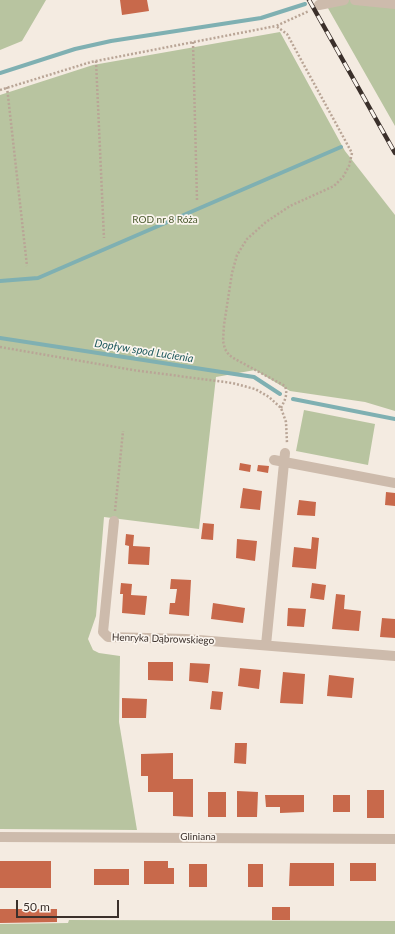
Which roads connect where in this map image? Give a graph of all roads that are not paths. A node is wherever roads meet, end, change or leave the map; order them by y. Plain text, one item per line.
1 (344, 0) edge
2 (354, 0) edge
3 (395, 4) edge
4 (318, 5) dead end
5 (395, 483) edge
6 (114, 521) road end
7 (266, 645) junction
8 (395, 656) edge
9 (0, 837) edge
10 (395, 839) edge

1 - 4 street
2 - 3 street
5 - 7 street
6 - 7 street, Henryka Dąbrowskiego
7 - 8 street, Henryka Dąbrowskiego
9 - 10 street, Gliniana

